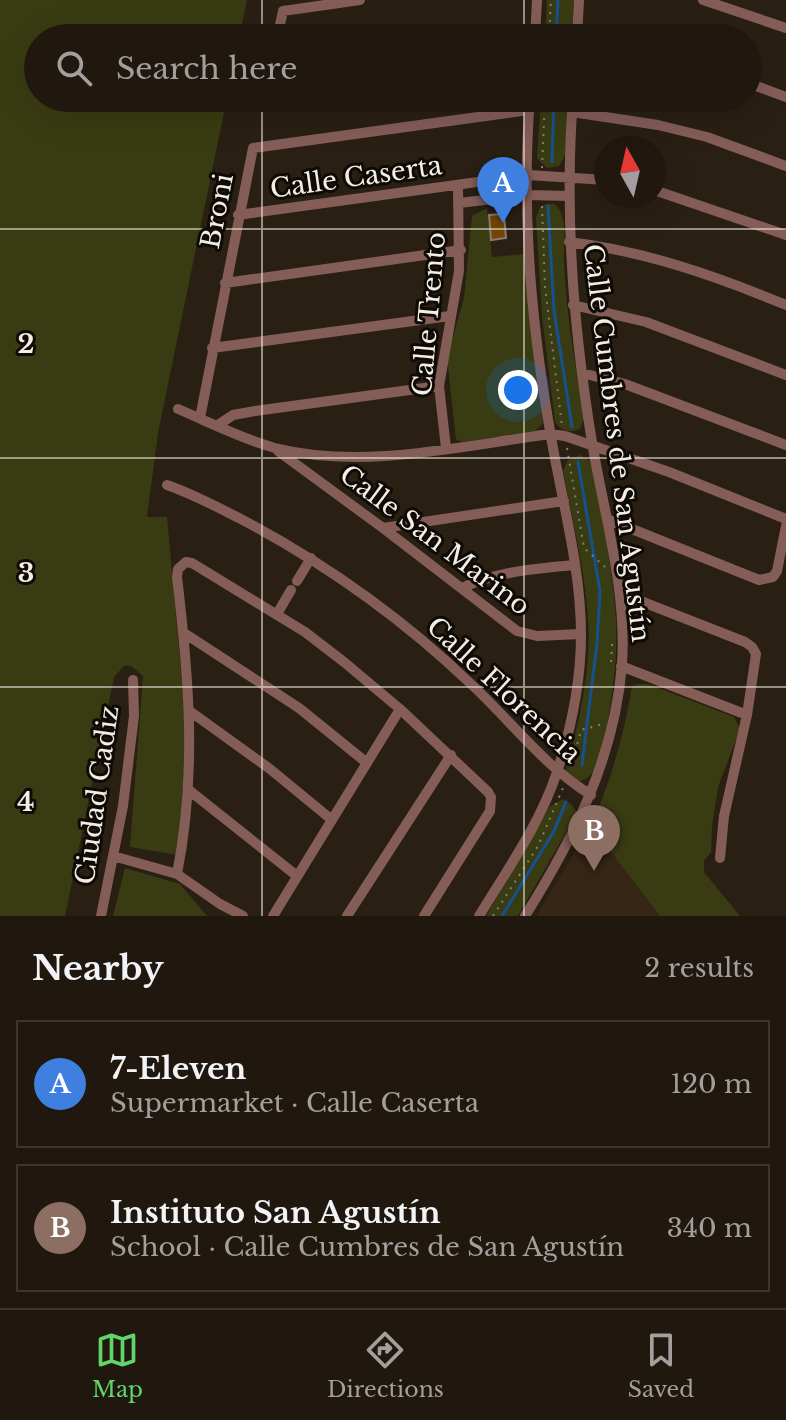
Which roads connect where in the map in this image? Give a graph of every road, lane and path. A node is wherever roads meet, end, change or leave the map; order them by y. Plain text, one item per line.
1 (360, 0) edge
2 (537, 0) edge
3 (551, 0) edge
4 (579, 0) edge
5 (703, 0) edge
6 (280, 24) edge
7 (536, 24) edge
8 (550, 24) edge
9 (578, 24) edge
10 (786, 28) edge
11 (762, 88) edge
12 (786, 97) edge
13 (480, 112) edge
14 (530, 112) edge
15 (572, 112) joint
16 (786, 166) edge
17 (528, 175) junction
18 (568, 176) junction
19 (594, 179) edge
20 (458, 185) junction
21 (666, 194) edge
22 (528, 195) junction
23 (568, 196) junction
24 (459, 203) junction
25 (238, 215) junction
26 (786, 235) edge
27 (569, 242) junction
28 (461, 250) junction
29 (225, 283) junction
30 (573, 305) junction
31 (786, 305) edge
32 (450, 316) junction
33 (212, 348) junction
34 (582, 373) junction
35 (786, 375) edge
36 (439, 386) junction
37 (178, 409) dead end
38 (200, 418) junction
39 (218, 425) junction
40 (550, 434) junction
41 (592, 444) junction
42 (786, 445) edge
43 (273, 447) junction
44 (446, 448) junction
45 (167, 485) dead end
46 (564, 501) junction
47 (607, 519) junction
48 (786, 519) edge
49 (786, 526) edge
50 (383, 528) junction
51 (311, 558) junction
52 (574, 565) junction
53 (462, 588) junction
54 (620, 593) junction
55 (277, 614) junction
56 (184, 633) junction
57 (581, 634) junction
58 (621, 666) junction
59 (133, 680) dead end
60 (400, 709) junction
61 (191, 712) junction
62 (747, 715) junction
63 (451, 755) junction
64 (367, 763) junction
65 (557, 772) junction
66 (190, 791) junction
67 (591, 795) junction
68 (332, 820) junction
69 (113, 856) junction
70 (720, 858) dead end
71 (177, 874) junction
72 (297, 876) junction
73 (101, 916) edge
74 (243, 916) edge
75 (273, 916) edge
76 (347, 916) edge
77 (424, 916) edge
78 (479, 916) edge
79 (525, 916) edge

1 - 6 street
2 - 7 street
3 - 8 path
4 - 9 street
5 - 10 street
11 - 12 street
13 - 25 street, Broni
14 - 17 street
15 - 16 street
15 - 18 street, Calle Cumbres de San Agustín
17 - 18 street, Calle Caserta
17 - 20 street, Calle Caserta
17 - 22 street
18 - 19 street, Calle Caserta
18 - 23 street, Calle Cumbres de San Agustín
20 - 24 street, Calle Trento
20 - 25 street, Calle Caserta
21 - 26 street
22 - 23 street, Calle Caserta
22 - 24 street, Calle Caserta
22 - 40 street
23 - 27 street, Calle Cumbres de San Agustín
24 - 28 street, Calle Trento
25 - 29 street, Broni
27 - 30 street, Calle Cumbres de San Agustín
27 - 31 street
28 - 29 street
28 - 32 street, Calle Trento
29 - 33 street, Broni
30 - 34 street, Calle Cumbres de San Agustín
30 - 35 street
32 - 33 street
32 - 36 street, Calle Trento
33 - 38 street, Broni
34 - 41 street, Calle Cumbres de San Agustín
34 - 42 street
36 - 39 street
36 - 44 street, Calle Trento
37 - 38 street
38 - 39 street
39 - 43 street
40 - 41 street
40 - 44 street
40 - 46 street
41 - 47 street, Calle Cumbres de San Agustín
41 - 48 street
43 - 44 street
43 - 50 street, Calle San Marino
45 - 51 street, Calle Florencia
46 - 50 street
46 - 52 street
47 - 49 street
47 - 54 street, Calle Cumbres de San Agustín
50 - 53 street, Calle San Marino
51 - 55 street
51 - 65 street, Calle Florencia
52 - 53 street
52 - 57 street
53 - 57 street, Calle San Marino
54 - 58 street, Calle Cumbres de San Agustín
54 - 62 street
55 - 56 street
55 - 60 street
56 - 61 street
56 - 64 street
57 - 65 street
58 - 62 street
58 - 67 street, Calle Cumbres de San Agustín
59 - 69 street, Ciudad Cadiz
60 - 63 street
60 - 64 street
61 - 66 street
61 - 68 street
62 - 70 street
63 - 76 street
63 - 77 street
64 - 68 street
65 - 67 street, Calle Florencia
65 - 78 street
66 - 71 street
66 - 72 street
67 - 79 street, Calle Cumbres de San Agustín
68 - 72 street
69 - 71 street
69 - 73 street, Ciudad Cadiz
71 - 74 street
72 - 75 street

